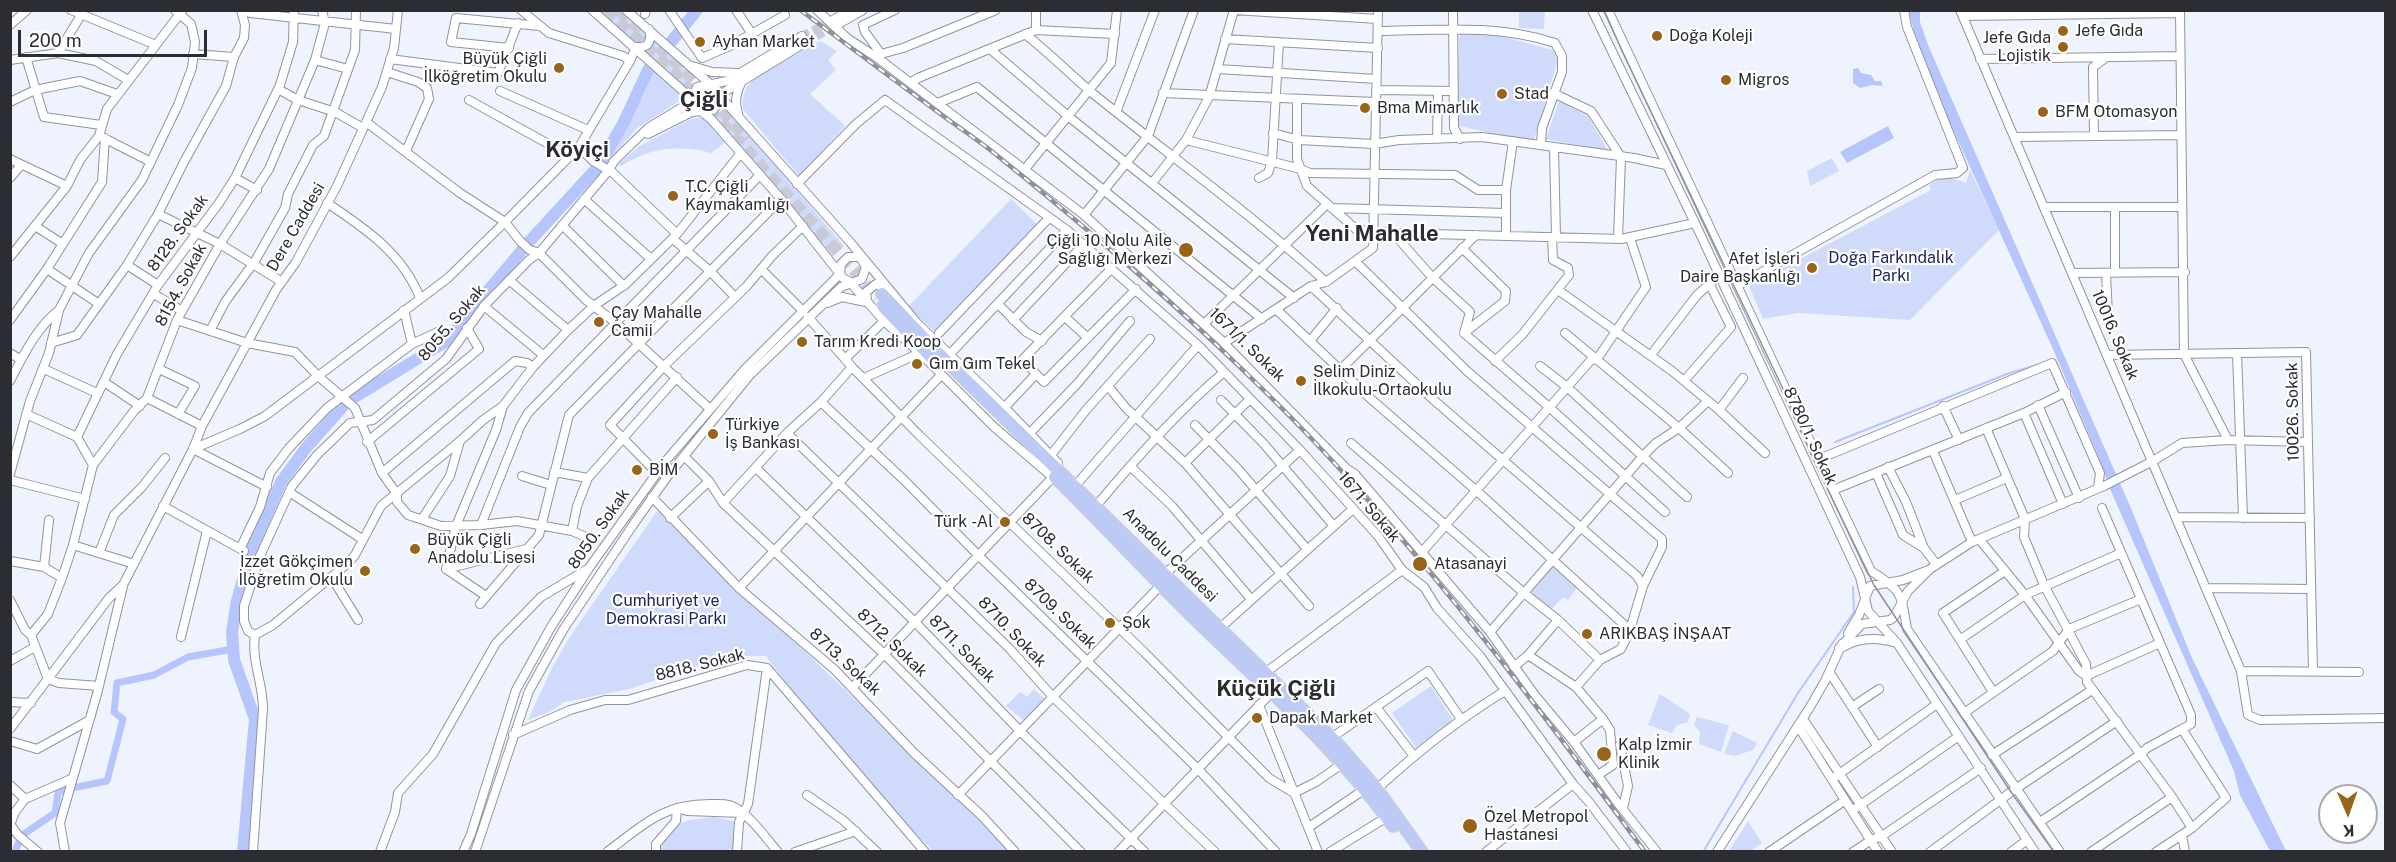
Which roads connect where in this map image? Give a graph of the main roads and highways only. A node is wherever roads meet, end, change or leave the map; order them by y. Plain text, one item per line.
1 (877, 298) tunnel mouth
2 (1070, 484) junction
3 (1371, 789) junction
4 (1412, 852) edge
5 (1422, 852) edge

1 - 2 highway, Anadolu Caddesi
2 - 3 highway, Anadolu Caddesi
2 - 3 highway, Anadolu Caddesi
3 - 4 highway, Anadolu Caddesi
3 - 5 highway, Anadolu Caddesi

